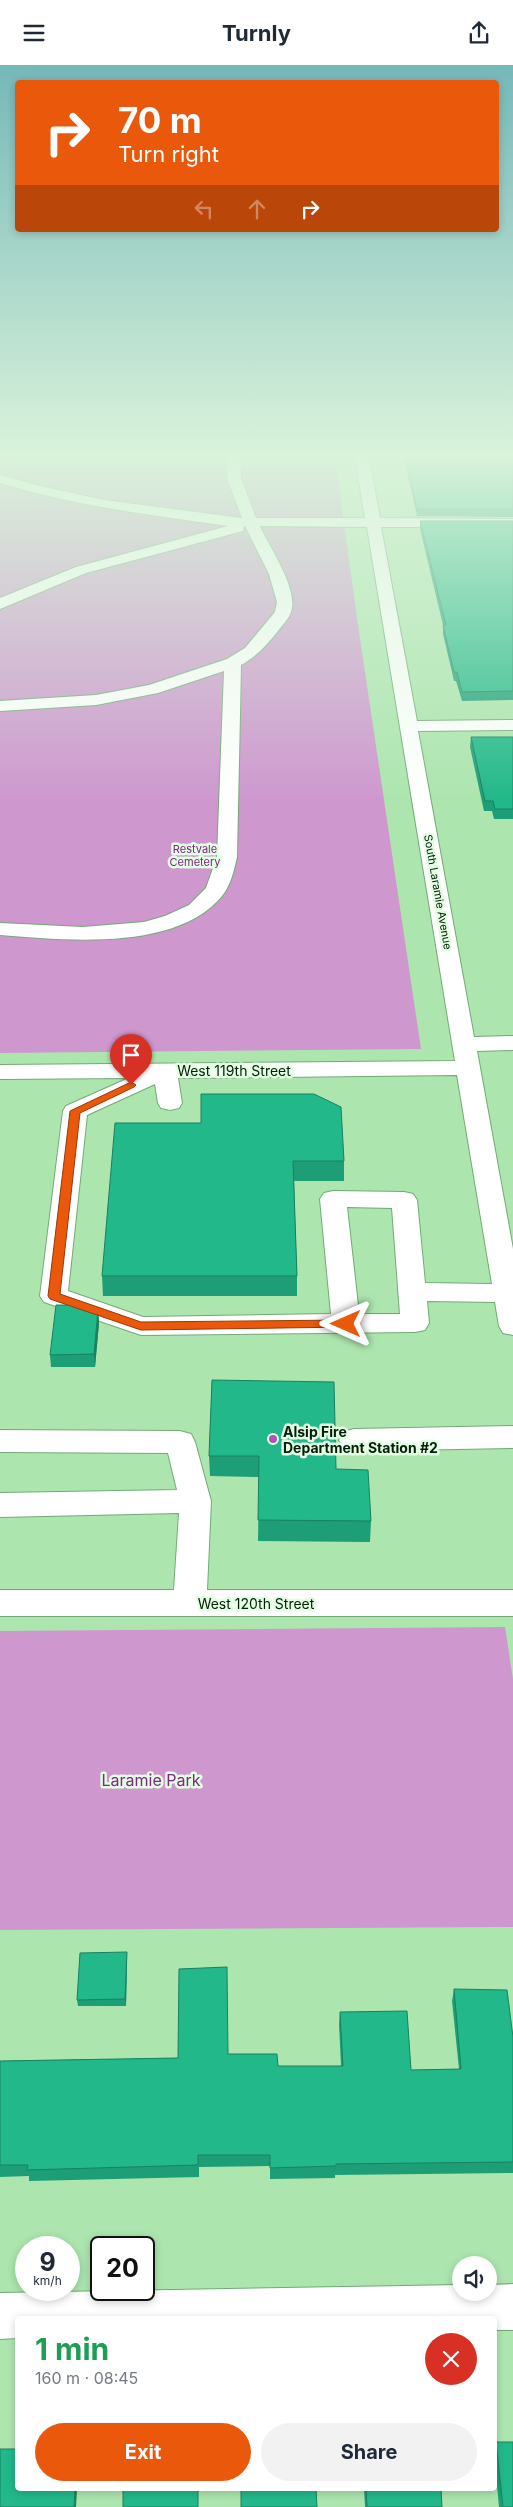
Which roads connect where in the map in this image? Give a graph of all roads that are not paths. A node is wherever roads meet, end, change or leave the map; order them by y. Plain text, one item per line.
1 (76, 572) edge
2 (276, 572) edge
3 (382, 572) edge
4 (0, 604) edge
5 (232, 663) junction
6 (0, 707) edge
7 (513, 725) edge
8 (409, 726) junction
9 (0, 929) edge
10 (513, 1043) edge
11 (464, 1044) junction
12 (468, 1068) junction
13 (164, 1071) junction
14 (0, 1072) edge
15 (170, 1103) dead end
16 (412, 1292) junction
17 (507, 1293) junction
18 (346, 1324) junction
19 (513, 1326) edge
20 (513, 1437) edge
21 (354, 1440) dead end
22 (0, 1441) edge
23 (195, 1501) junction
24 (0, 1505) edge
25 (0, 1603) edge
26 (190, 1603) junction
27 (513, 1603) edge
28 (513, 2307) edge
29 (0, 2316) edge

1 - 4 street
2 - 5 street
3 - 8 street, South Laramie Avenue
5 - 6 street
5 - 9 street
7 - 8 street
8 - 11 street, South Laramie Avenue
10 - 11 street
11 - 12 street, South Laramie Avenue
12 - 13 street, West 119th Street
12 - 17 street, South Laramie Avenue
13 - 14 street, West 119th Street
13 - 15 street
13 - 18 street
16 - 17 street
16 - 18 street
16 - 18 street
17 - 19 street, South Laramie Avenue
20 - 21 street
22 - 23 street
23 - 24 street
23 - 26 street
25 - 26 street, West 120th Street
26 - 27 street, West 120th Street
28 - 29 street

